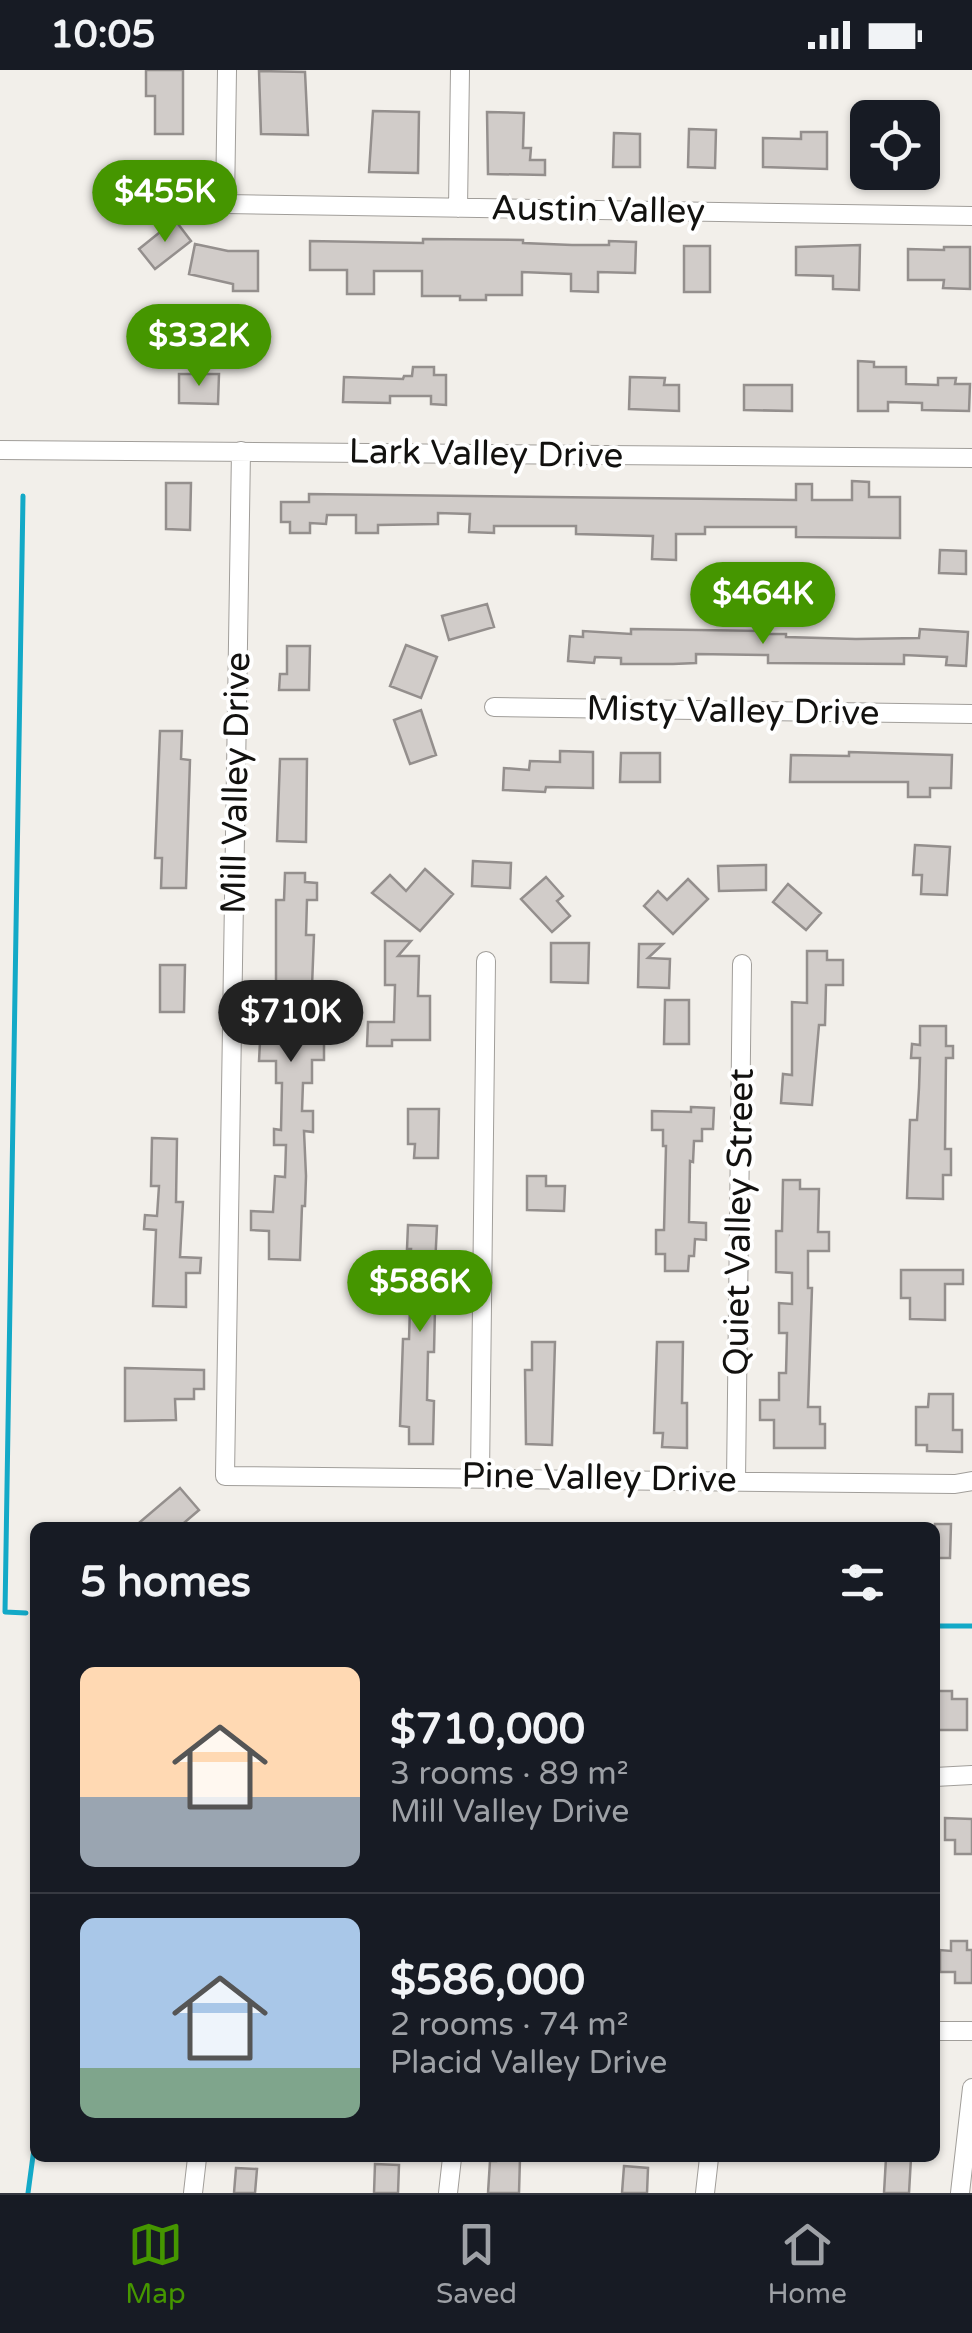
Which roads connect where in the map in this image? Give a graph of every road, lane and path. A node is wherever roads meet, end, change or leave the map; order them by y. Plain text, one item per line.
1 (227, 70) edge
2 (460, 70) edge
3 (458, 208) junction
4 (972, 216) edge
5 (0, 450) edge
6 (241, 451) junction
7 (972, 458) edge
8 (494, 707) dead end
9 (972, 714) edge
10 (486, 961) dead end
11 (742, 964) dead end
12 (226, 1476) joint
13 (480, 1476) junction
14 (736, 1481) junction
15 (972, 1481) edge
16 (972, 1775) edge
17 (940, 1777) edge
18 (940, 2031) edge
19 (972, 2032) edge
20 (972, 2088) edge
21 (197, 2162) edge
22 (452, 2162) edge
23 (709, 2162) edge
24 (193, 2193) edge
25 (448, 2193) edge
26 (705, 2193) edge
27 (960, 2193) edge

1 - 3 street, Austin Valley
2 - 3 street
3 - 4 street, Austin Valley
5 - 6 street, Lark Valley Drive
6 - 7 street, Lark Valley Drive
6 - 12 street, Mill Valley Drive
8 - 9 street, Misty Valley Drive
10 - 13 street
11 - 14 street, Quiet Valley Street
12 - 13 street, Pine Valley Drive
13 - 14 street, Pine Valley Drive
14 - 15 street, Pine Valley Drive
16 - 17 street
18 - 19 street
20 - 27 street
21 - 24 street
22 - 25 street
23 - 26 street

